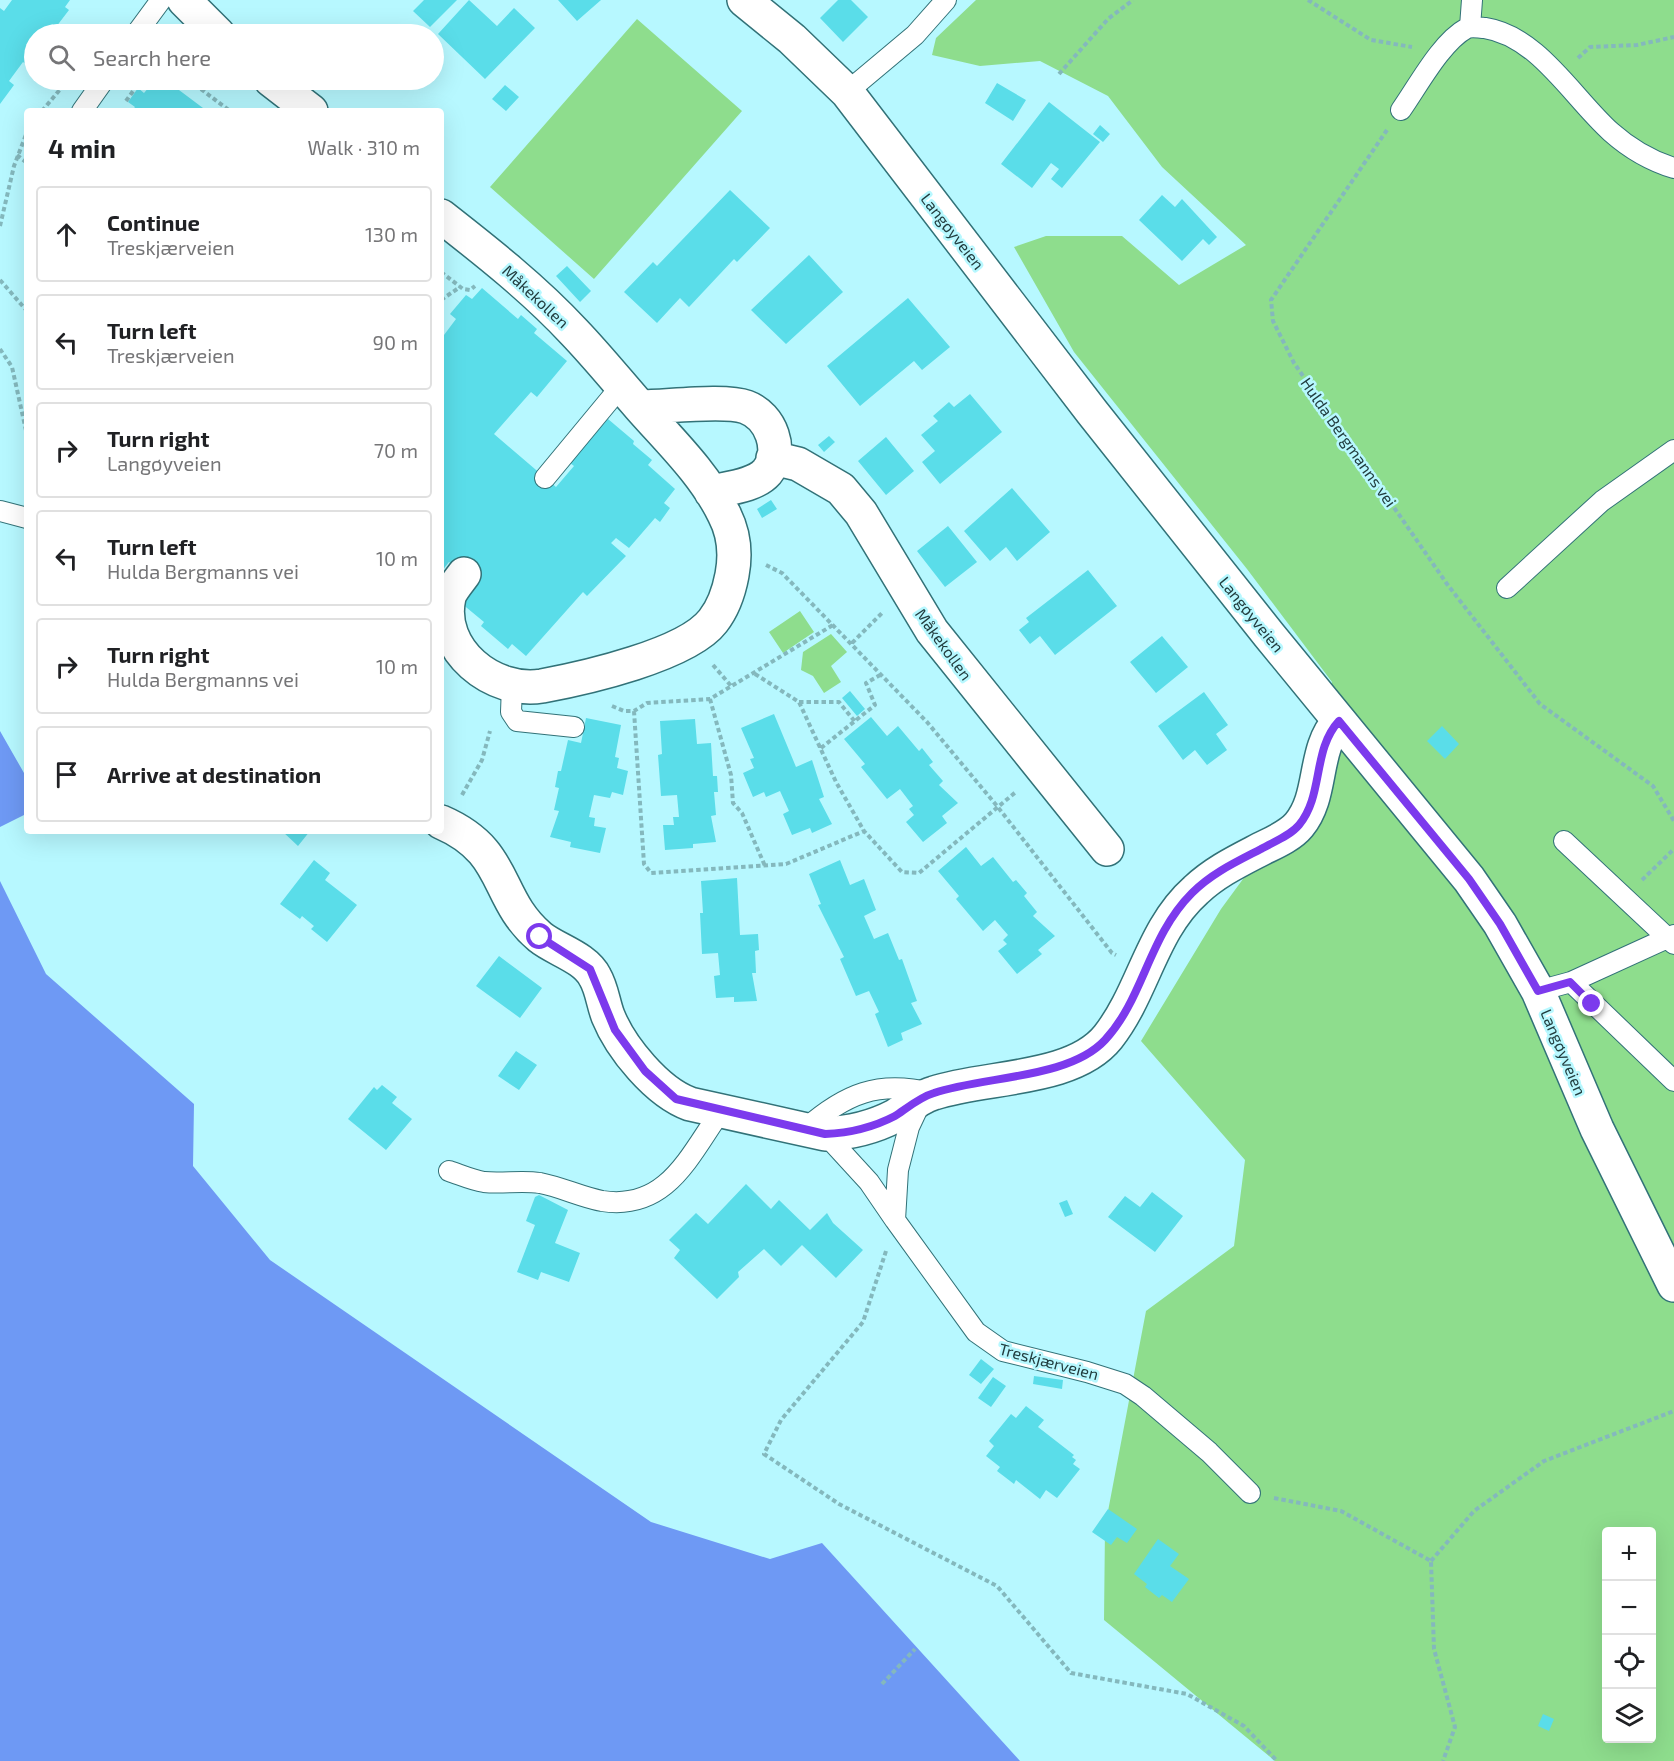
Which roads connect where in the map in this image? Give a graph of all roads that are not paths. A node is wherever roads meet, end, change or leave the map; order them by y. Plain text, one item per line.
1 (161, 0) edge
2 (184, 0) edge
3 (744, 0) edge
4 (946, 0) edge
5 (1472, 0) edge
6 (143, 24) edge
7 (208, 24) edge
8 (1470, 27) junction
9 (97, 90) edge
10 (284, 90) edge
11 (847, 92) junction
12 (84, 108) edge
13 (307, 108) edge
14 (1401, 110) road end
15 (1674, 168) edge
16 (444, 218) edge
17 (631, 396) junction
18 (1674, 450) edge
19 (773, 458) junction
20 (545, 478) dead end
21 (711, 492) junction
22 (0, 511) edge
23 (24, 517) edge
24 (464, 574) dead end
25 (1507, 588) dead end
26 (505, 683) junction
27 (1339, 721) junction
28 (574, 727) dead end
29 (447, 825) edge
30 (1564, 841) dead end
31 (1107, 849) dead end
32 (1672, 939) edge
33 (1570, 982) junction
34 (1538, 991) junction
35 (1674, 1081) edge
36 (931, 1093) junction
37 (721, 1111) junction
38 (815, 1132) junction
39 (449, 1171) dead end
40 (896, 1220) junction
41 (1674, 1286) edge
42 (1250, 1493) road end

1 - 6 lane
2 - 7 street
3 - 11 street, Langøyveien
4 - 11 lane
5 - 8 lane
8 - 14 lane
8 - 15 lane
9 - 12 lane
10 - 13 street
11 - 27 street, Langøyveien
16 - 17 street, Måkekollen
17 - 19 street
17 - 20 lane
17 - 21 street, Måkekollen
18 - 25 lane
19 - 21 street
19 - 31 street, Måkekollen
21 - 26 street, Måkekollen
22 - 23 lane
24 - 26 street
26 - 28 lane
27 - 34 street, Langøyveien
27 - 36 street
29 - 37 street
30 - 32 lane
32 - 33 lane
33 - 34 lane
33 - 35 lane
34 - 41 street, Langøyveien
36 - 38 street
36 - 40 lane
37 - 38 street
37 - 39 lane
38 - 40 lane, Treskjærveien
40 - 42 lane, Treskjærveien

